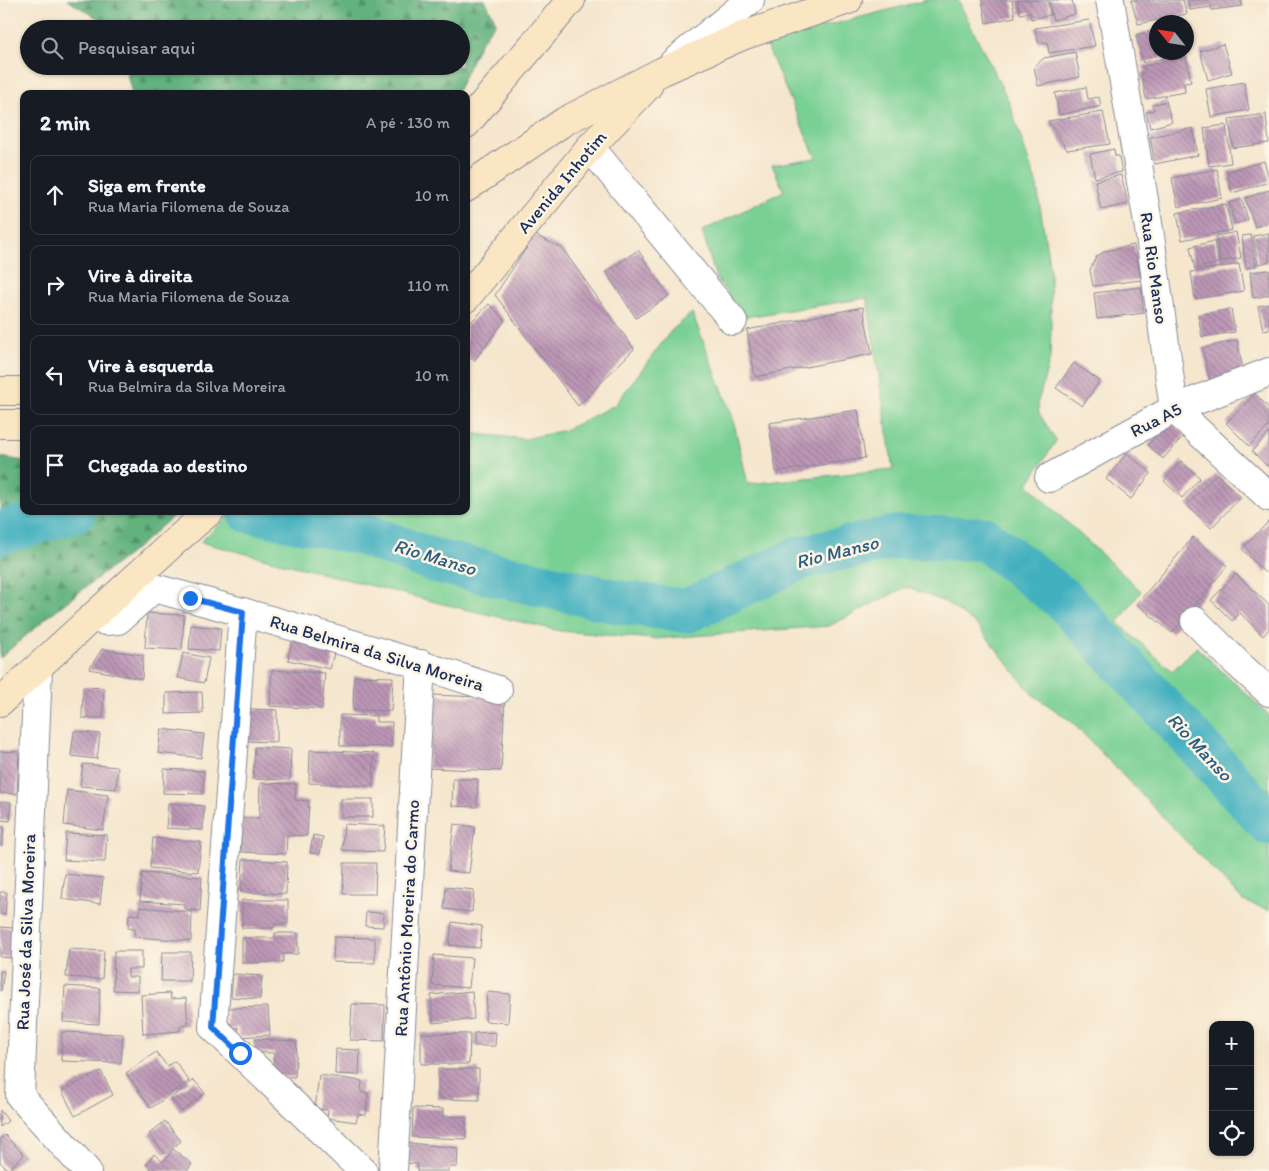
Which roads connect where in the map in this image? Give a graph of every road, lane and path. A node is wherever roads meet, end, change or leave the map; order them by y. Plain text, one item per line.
1 (570, 0) edge
2 (750, 0) edge
3 (848, 0) edge
4 (1110, 0) edge
5 (663, 71) junction
6 (470, 119) edge
7 (590, 147) junction
8 (470, 185) edge
9 (470, 293) edge
10 (733, 321) dead end
11 (1269, 372) edge
12 (0, 391) edge
13 (20, 391) edge
14 (1174, 409) junction
15 (0, 424) edge
16 (20, 424) edge
17 (1049, 478) dead end
18 (1269, 497) edge
19 (205, 515) edge
20 (243, 612) junction
21 (92, 618) junction
22 (1195, 621) dead end
23 (421, 664) junction
24 (38, 668) junction
25 (498, 690) dead end
26 (1269, 692) edge
27 (0, 702) edge
28 (88, 1171) edge
29 (363, 1171) edge
30 (394, 1171) edge

1 - 6 main road
2 - 5 street
3 - 5 main road
4 - 14 street, Rua Rio Manso
5 - 7 main road, Avenida Inhotim
5 - 8 main road
7 - 9 main road, Avenida Inhotim
7 - 10 street
11 - 14 street, Rua A5
12 - 13 main road
14 - 17 street, Rua A5
14 - 18 street
15 - 16 main road
19 - 21 main road
20 - 21 street, Rua Belmira da Silva Moreira
20 - 23 street, Rua Belmira da Silva Moreira
20 - 29 street
21 - 24 main road
22 - 26 street
23 - 25 street, Rua Belmira da Silva Moreira
23 - 30 street, Rua Antônio Moreira do Carmo
24 - 27 main road
24 - 28 street, Rua José da Silva Moreira

